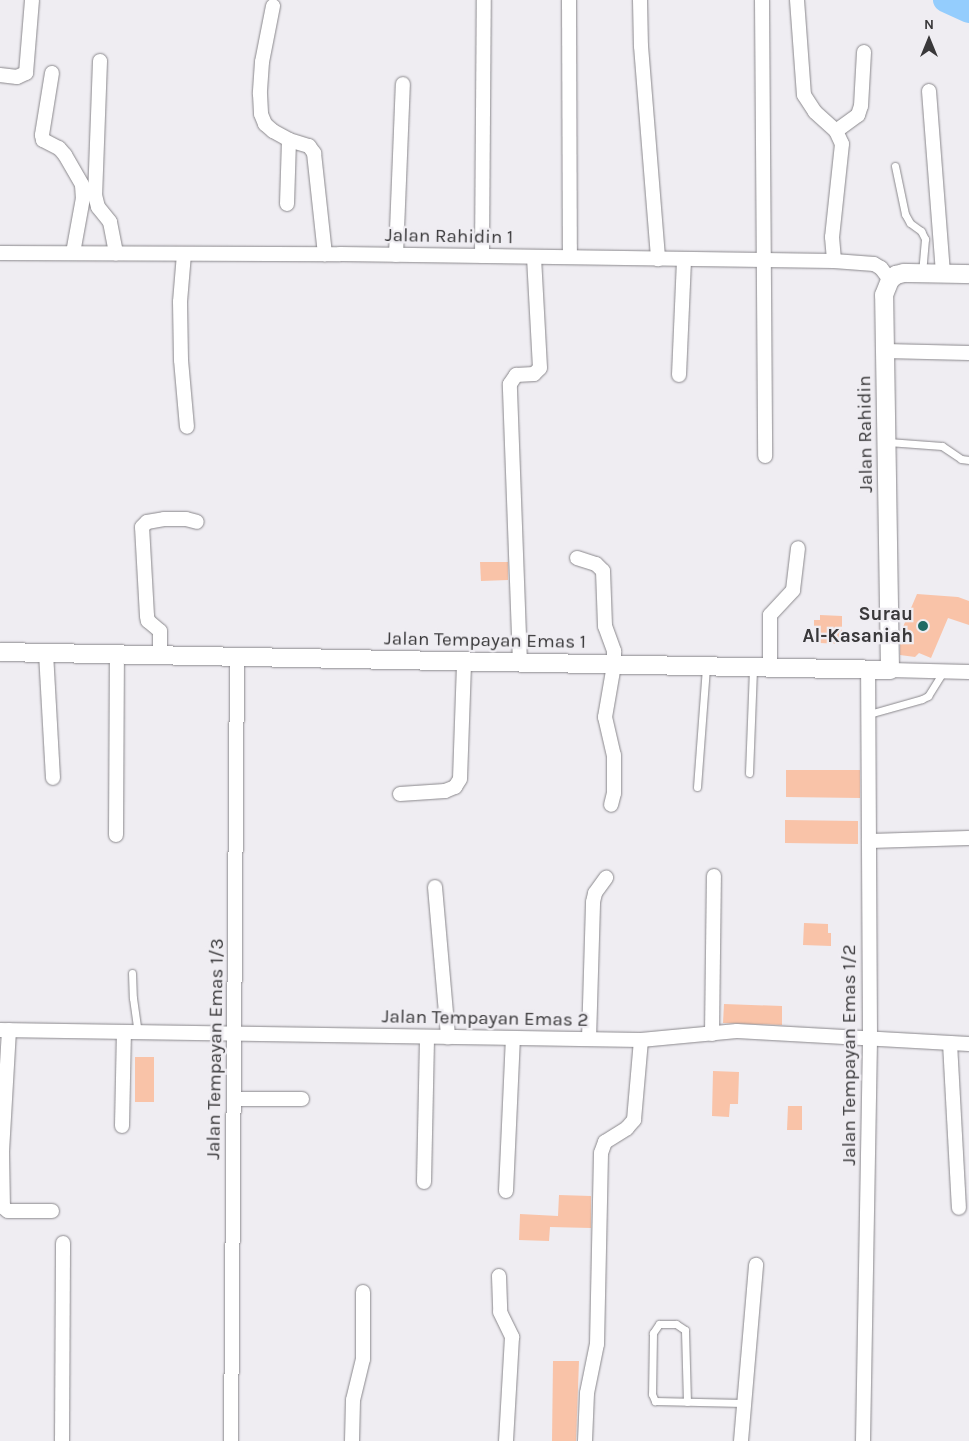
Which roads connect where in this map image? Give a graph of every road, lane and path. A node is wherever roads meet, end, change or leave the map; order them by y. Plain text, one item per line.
1 (32, 0) edge
2 (484, 0) edge
3 (568, 0) edge
4 (640, 0) edge
5 (762, 0) edge
6 (797, 0) edge
7 (273, 6) dead end
8 (864, 52) dead end
9 (100, 61) dead end
10 (52, 73) dead end
11 (0, 75) edge
12 (403, 84) dead end
13 (929, 92) dead end
14 (836, 132) junction
15 (289, 140) junction
16 (895, 166) dead end
17 (287, 204) dead end
18 (0, 253) edge
19 (74, 253) junction
20 (116, 253) junction
21 (184, 254) junction
22 (325, 254) junction
23 (396, 255) junction
24 (482, 256) junction
25 (534, 257) junction
26 (570, 257) junction
27 (658, 259) junction
28 (684, 260) junction
29 (765, 261) junction
30 (834, 261) junction
31 (922, 273) junction
32 (943, 273) junction
33 (969, 274) edge
34 (890, 280) junction
35 (885, 351) junction
36 (969, 353) edge
37 (679, 375) dead end
38 (187, 427) dead end
39 (887, 442) junction
40 (765, 456) dead end
41 (969, 460) edge
42 (197, 522) dead end
43 (798, 548) dead end
44 (577, 558) dead end
45 (0, 652) edge
46 (46, 653) junction
47 (117, 654) junction
48 (160, 655) junction
49 (238, 657) junction
50 (464, 662) junction
51 (520, 663) junction
52 (614, 665) junction
53 (706, 667) junction
54 (761, 668) junction
55 (868, 670) junction
56 (890, 670) junction
57 (943, 672) junction
58 (969, 672) edge
59 (869, 714) junction
60 (749, 773) dead end
61 (53, 778) dead end
62 (697, 786) dead end
63 (400, 794) dead end
64 (611, 805) dead end
65 (116, 835) dead end
66 (969, 838) edge
67 (869, 841) junction
68 (714, 876) dead end
69 (606, 878) dead end
70 (435, 887) dead end
71 (132, 973) dead end
72 (5, 1030) edge
73 (131, 1033) junction
74 (236, 1034) junction
75 (712, 1034) junction
76 (426, 1037) junction
77 (448, 1037) junction
78 (513, 1038) junction
79 (588, 1038) junction
80 (870, 1038) junction
81 (641, 1040) junction
82 (950, 1043) junction
83 (969, 1044) edge
84 (235, 1099) junction
85 (302, 1099) dead end
86 (122, 1126) dead end
87 (424, 1182) dead end
88 (506, 1191) dead end
89 (959, 1208) dead end
90 (52, 1211) dead end
91 (63, 1243) dead end
92 (756, 1265) dead end
93 (500, 1276) dead end
94 (363, 1292) dead end
95 (688, 1402) junction
96 (743, 1403) junction
97 (62, 1441) edge
98 (231, 1441) edge
99 (352, 1441) edge
100 (506, 1441) edge
101 (585, 1441) edge
102 (741, 1441) edge
103 (863, 1441) edge

1 - 11 street
2 - 24 street
3 - 26 street
4 - 27 street
5 - 29 street
6 - 14 street
7 - 15 street
8 - 14 street
9 - 20 street
10 - 19 street
12 - 23 street
13 - 32 street
14 - 30 street
15 - 17 street
15 - 22 street
16 - 31 lane
18 - 19 street, Jalan Rahidin 1
19 - 20 street, Jalan Rahidin 1
20 - 21 street, Jalan Rahidin 1
21 - 22 street, Jalan Rahidin 1
21 - 38 street
22 - 23 street, Jalan Rahidin 1
23 - 24 street, Jalan Rahidin 1
24 - 25 street, Jalan Rahidin 1
25 - 26 street, Jalan Rahidin 1
25 - 51 street
26 - 27 street, Jalan Rahidin 1
27 - 28 street, Jalan Rahidin 1
28 - 29 street, Jalan Rahidin 1
28 - 37 street
29 - 30 street, Jalan Rahidin 1
29 - 40 street
30 - 34 street, Jalan Rahidin 1
31 - 32 street
31 - 34 street
32 - 33 street
34 - 35 street, Jalan Rahidin
35 - 36 street
35 - 39 street, Jalan Rahidin
39 - 41 lane
39 - 56 street, Jalan Rahidin
42 - 48 street
43 - 54 street
44 - 52 street
45 - 46 street, Jalan Tempayan Emas 1
46 - 47 street, Jalan Tempayan Emas 1
46 - 61 street
47 - 48 street, Jalan Tempayan Emas 1
47 - 65 street
48 - 49 street, Jalan Tempayan Emas 1
49 - 50 street, Jalan Tempayan Emas 1
49 - 74 street, Jalan Tempayan Emas 1/3
50 - 51 street, Jalan Tempayan Emas 1
50 - 63 street
51 - 52 street, Jalan Tempayan Emas 1
52 - 53 street, Jalan Tempayan Emas 1
52 - 64 street
53 - 54 street, Jalan Tempayan Emas 1
53 - 62 lane
54 - 55 street, Jalan Tempayan Emas 1
54 - 60 lane
55 - 56 street, Jalan Tempayan Emas 1
55 - 59 street, Jalan Tempayan Emas 1/2
56 - 57 street, Jalan Tempayan Emas 1
57 - 58 street, Jalan Tempayan Emas 1
57 - 59 lane
59 - 67 street, Jalan Tempayan Emas 1/2
66 - 67 street
67 - 80 street, Jalan Tempayan Emas 1/2
68 - 75 street
69 - 79 street
70 - 77 street
71 - 73 lane
72 - 73 street, Jalan Tempayan Emas 2
72 - 90 street
73 - 74 street, Jalan Tempayan Emas 2
73 - 86 street
74 - 76 street, Jalan Tempayan Emas 2
74 - 84 street, Jalan Tempayan Emas 1/3
75 - 80 street, Jalan Tempayan Emas 2
75 - 81 street, Jalan Tempayan Emas 2
76 - 77 street, Jalan Tempayan Emas 2
76 - 87 street
77 - 78 street, Jalan Tempayan Emas 2
78 - 79 street, Jalan Tempayan Emas 2
78 - 88 street
79 - 81 street, Jalan Tempayan Emas 2
80 - 82 street, Jalan Tempayan Emas 2
80 - 103 street, Jalan Tempayan Emas 1/2
81 - 101 street
82 - 83 street, Jalan Tempayan Emas 2
82 - 89 street
84 - 85 street
84 - 98 street, Jalan Tempayan Emas 1/3
91 - 97 street
92 - 96 street
93 - 100 street
94 - 99 street
95 - 95 lane
95 - 96 lane
96 - 102 street

